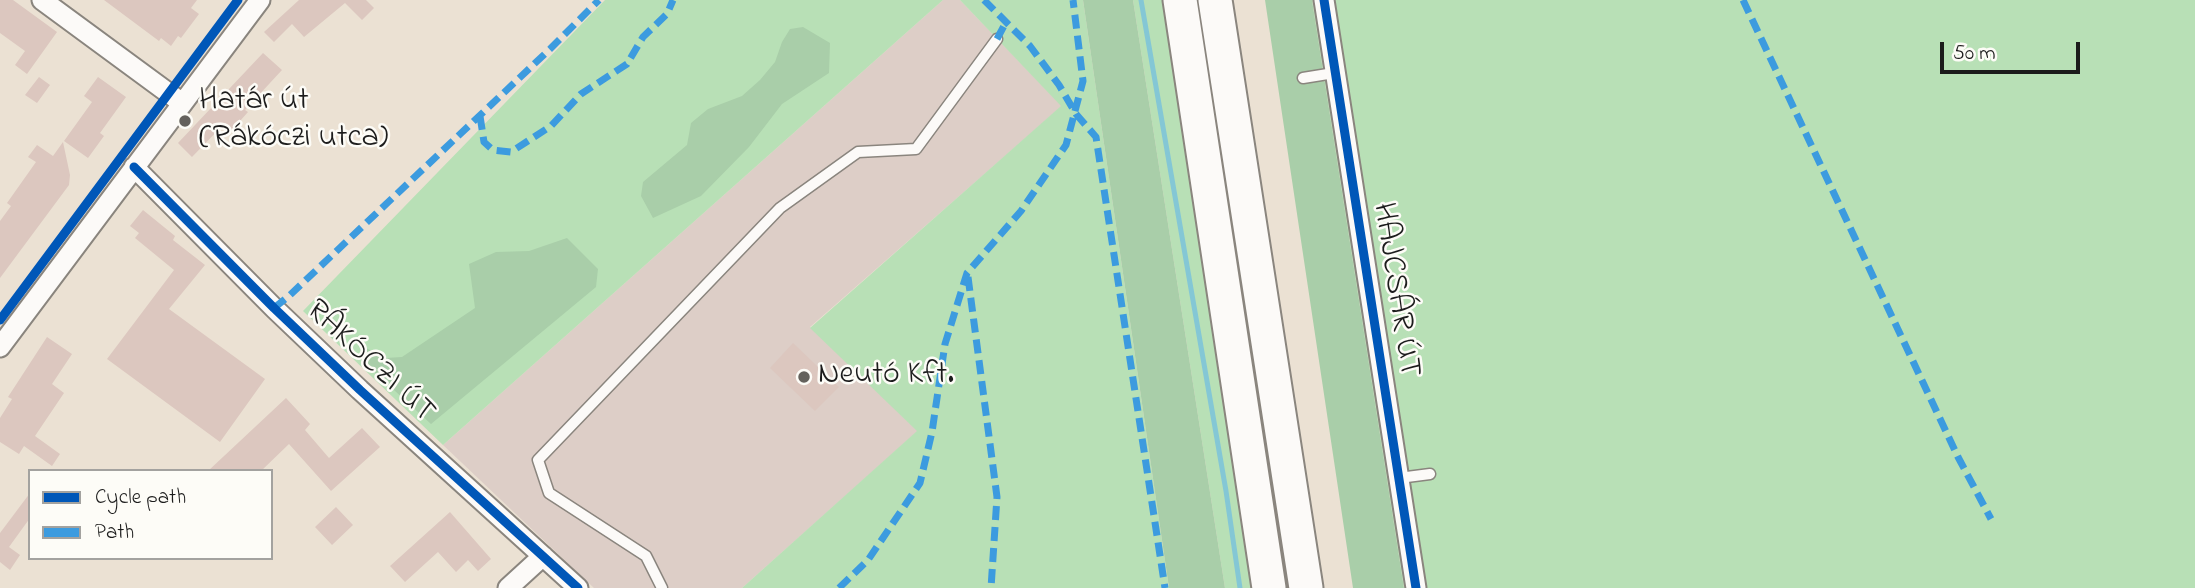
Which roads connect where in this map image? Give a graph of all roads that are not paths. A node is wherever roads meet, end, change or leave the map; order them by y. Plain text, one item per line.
1 (42, 0) edge
2 (260, 0) edge
3 (1180, 0) edge
4 (1216, 0) edge
5 (1324, 0) edge
6 (998, 39) dead end
7 (1334, 73) junction
8 (1303, 78) dead end
9 (182, 103) junction
10 (134, 167) junction
11 (0, 347) edge
12 (1430, 474) dead end
13 (1399, 478) junction
14 (543, 556) junction
15 (508, 588) edge
16 (578, 588) edge
17 (662, 588) edge
18 (1269, 588) edge
19 (1306, 588) edge
20 (1416, 588) edge

1 - 9 street
2 - 9 street
3 - 18 highway
4 - 19 highway
5 - 7 street, HAJCSÁR ÚT
6 - 17 lane
7 - 8 lane
7 - 13 street, HAJCSÁR ÚT
9 - 10 street
10 - 11 street
10 - 14 street, RÁKÓCZI ÚT
12 - 13 lane
13 - 20 street, HAJCSÁR ÚT
14 - 15 street
14 - 16 street, RÁKÓCZI ÚT

